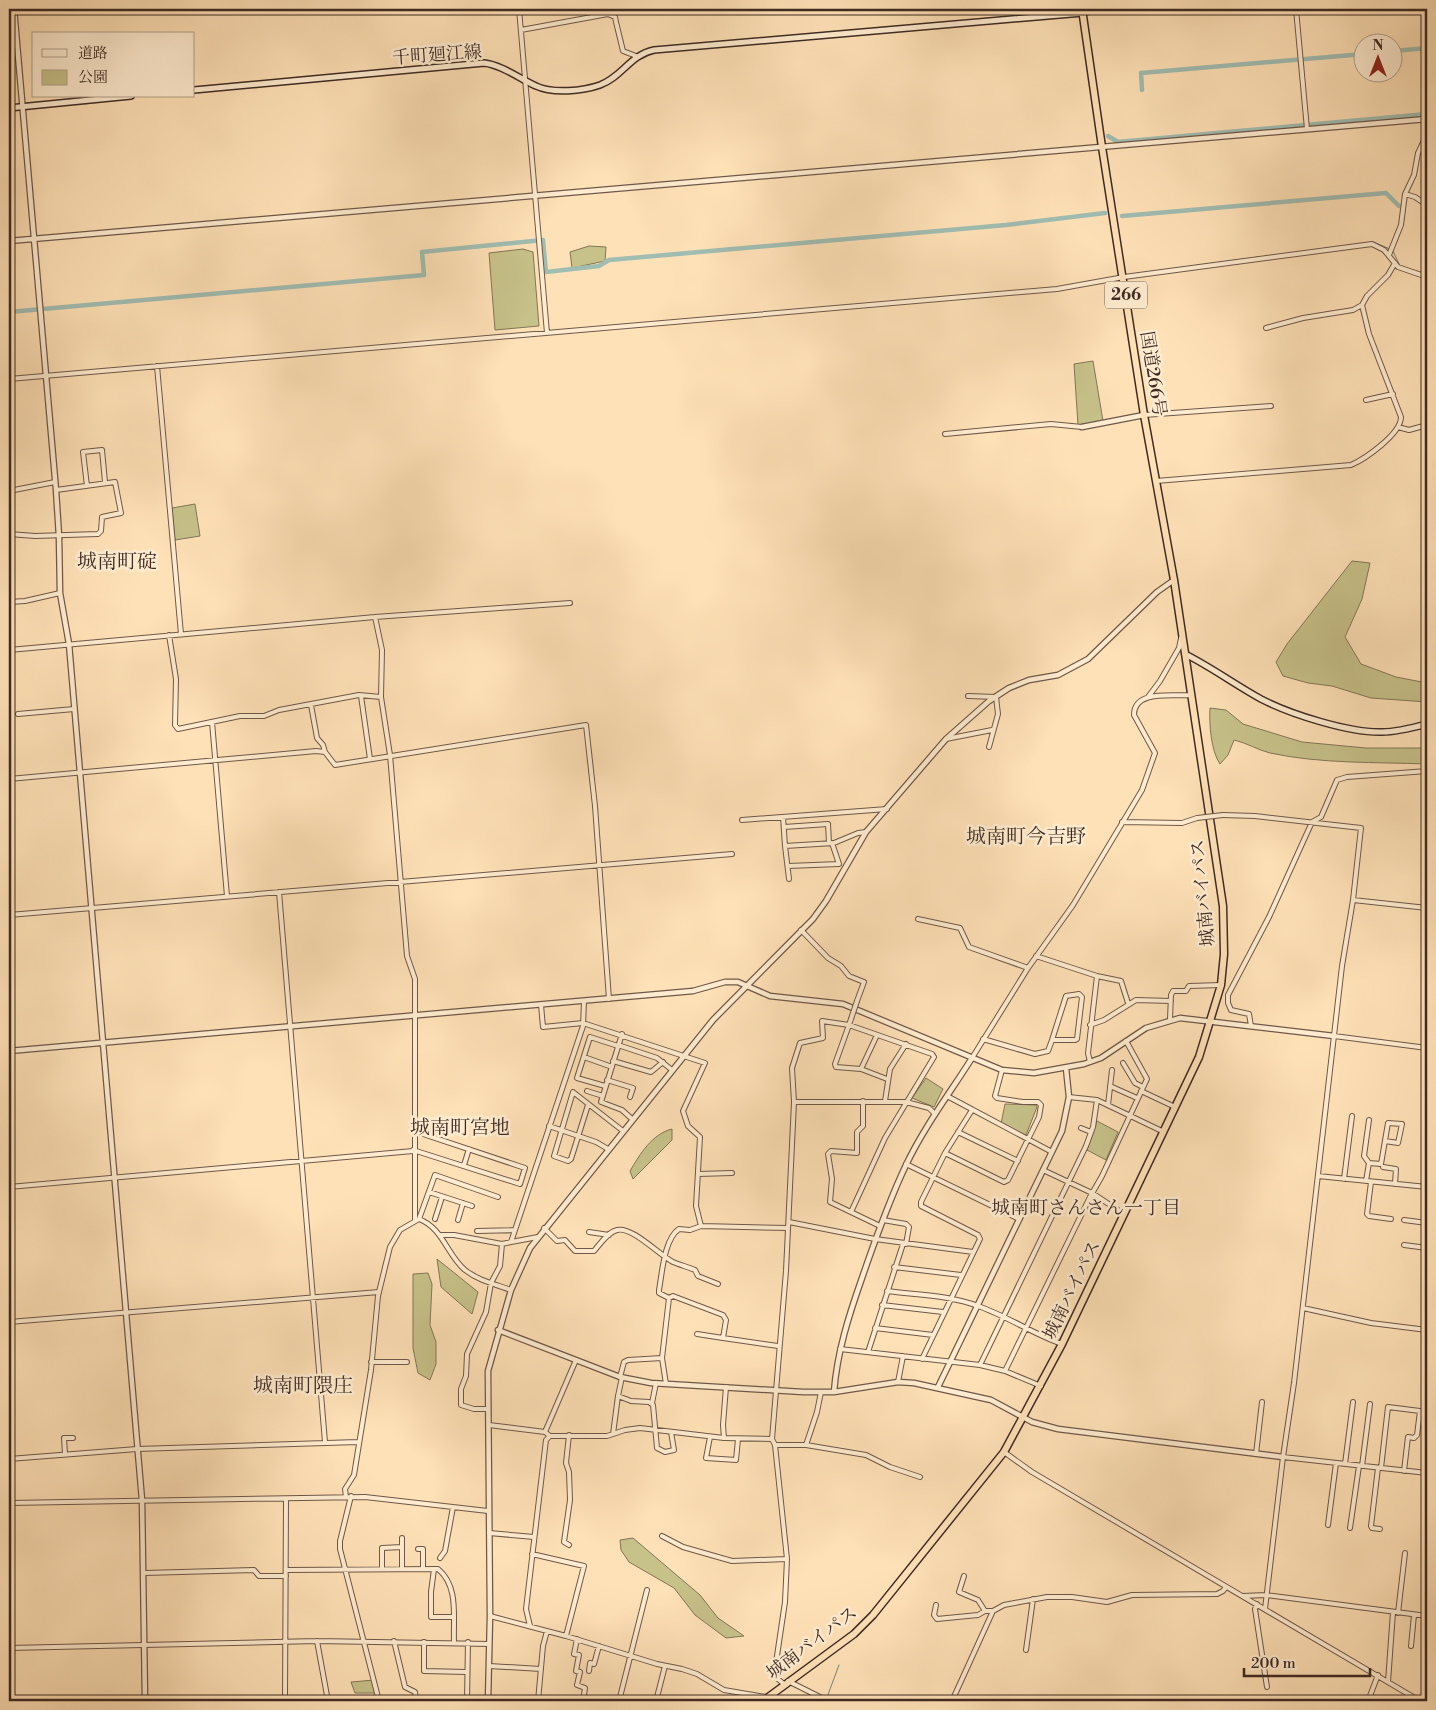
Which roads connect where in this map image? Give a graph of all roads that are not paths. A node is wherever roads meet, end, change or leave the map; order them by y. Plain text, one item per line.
1 (14, 9) edge
2 (519, 9) edge
3 (1034, 9) edge
4 (1110, 9) edge
5 (1296, 9) edge
6 (1083, 11) edge
7 (1034, 17) junction
8 (521, 30) junction
9 (636, 56) junction
10 (524, 80) junction
11 (195, 90) edge
12 (111, 98) edge
13 (22, 107) junction
14 (9, 108) edge
15 (1427, 119) edge
16 (1308, 129) junction
17 (1427, 134) edge
18 (1102, 147) junction
19 (1405, 194) junction
20 (535, 196) junction
21 (1427, 205) edge
22 (34, 239) junction
23 (9, 241) edge
24 (1389, 255) junction
25 (1396, 263) junction
26 (1124, 277) junction
27 (1427, 277) edge
28 (1362, 305) junction
29 (1266, 328) dead end
30 (547, 333) junction
31 (157, 366) junction
32 (45, 376) junction
33 (9, 379) edge
34 (1393, 394) junction
35 (1366, 400) dead end
36 (1271, 406) dead end
37 (1144, 416) junction
38 (1427, 425) edge
39 (1082, 427) joint
40 (1398, 427) junction
41 (945, 434) dead end
42 (1156, 481) junction
43 (55, 482) junction
44 (106, 482) junction
45 (87, 486) junction
46 (56, 490) junction
47 (9, 491) edge
48 (9, 534) edge
49 (59, 536) junction
50 (1174, 580) junction
51 (60, 593) junction
52 (9, 602) edge
53 (570, 602) dead end
54 (375, 617) junction
55 (181, 634) junction
56 (1182, 634) junction
57 (169, 635) junction
58 (69, 644) junction
59 (9, 650) edge
60 (1185, 654) junction
61 (1191, 695) junction
62 (362, 696) junction
63 (968, 696) dead end
64 (381, 697) junction
65 (996, 697) junction
66 (1148, 697) junction
67 (311, 705) junction
68 (74, 709) junction
69 (18, 714) dead end
70 (212, 722) junction
71 (1427, 724) edge
72 (992, 730) junction
73 (946, 738) junction
74 (989, 746) dead end
75 (325, 752) junction
76 (390, 755) junction
77 (370, 759) junction
78 (216, 760) junction
79 (1427, 771) edge
80 (79, 772) junction
81 (9, 779) edge
82 (888, 808) junction
83 (784, 817) junction
84 (742, 820) dead end
85 (1122, 822) junction
86 (1312, 822) junction
87 (784, 827) junction
88 (866, 832) junction
89 (831, 843) junction
90 (785, 846) junction
91 (732, 854) dead end
92 (600, 866) junction
93 (788, 866) junction
94 (789, 879) dead end
95 (400, 882) junction
96 (279, 892) junction
97 (227, 896) junction
98 (1353, 900) junction
99 (91, 908) junction
100 (1427, 908) edge
101 (9, 915) edge
102 (918, 919) dead end
103 (801, 930) junction
104 (1036, 956) junction
105 (1028, 968) junction
106 (1098, 976) junction
107 (745, 985) junction
108 (1221, 985) junction
109 (609, 999) junction
110 (584, 1001) junction
111 (1171, 1001) junction
112 (1128, 1003) junction
113 (541, 1005) junction
114 (414, 1016) junction
115 (1170, 1019) junction
116 (1211, 1020) junction
117 (584, 1023) junction
118 (849, 1025) junction
119 (1090, 1025) junction
120 (1251, 1026) junction
121 (290, 1027) junction
122 (622, 1034) junction
123 (877, 1035) junction
124 (1334, 1036) junction
125 (983, 1039) junction
126 (1052, 1040) junction
127 (1126, 1041) junction
128 (102, 1044) junction
129 (906, 1044) junction
130 (618, 1046) junction
131 (1427, 1048) edge
132 (9, 1051) edge
133 (685, 1055) junction
134 (584, 1057) junction
135 (972, 1058) junction
136 (613, 1062) junction
137 (663, 1062) junction
138 (1090, 1062) junction
139 (1123, 1063) dead end
140 (612, 1067) junction
141 (1066, 1068) junction
142 (861, 1069) junction
143 (672, 1070) junction
144 (1002, 1070) junction
145 (1112, 1070) dead end
146 (887, 1079) junction
147 (607, 1080) junction
148 (605, 1086) junction
149 (1110, 1086) junction
150 (1142, 1089) junction
151 (587, 1091) dead end
152 (603, 1096) junction
153 (947, 1096) junction
154 (630, 1097) dead end
155 (1069, 1097) junction
156 (1138, 1098) junction
157 (1097, 1100) junction
158 (863, 1101) junction
159 (884, 1101) junction
160 (794, 1102) junction
161 (906, 1102) junction
162 (588, 1105) junction
163 (1108, 1105) junction
164 (1176, 1108) junction
165 (972, 1110) junction
166 (935, 1114) junction
167 (1129, 1115) junction
168 (1352, 1116) dead end
169 (632, 1119) junction
170 (1369, 1120) dead end
171 (549, 1126) junction
172 (1081, 1128) dead end
173 (561, 1130) junction
174 (414, 1131) junction
175 (623, 1131) junction
176 (958, 1132) junction
177 (1091, 1132) junction
178 (1164, 1132) junction
179 (578, 1136) junction
180 (1028, 1140) junction
181 (1385, 1141) junction
182 (469, 1149) junction
183 (414, 1150) junction
184 (608, 1150) junction
185 (1052, 1152) junction
186 (945, 1153) junction
187 (1018, 1161) junction
188 (302, 1162) junction
189 (1368, 1163) junction
190 (906, 1164) junction
191 (464, 1166) junction
192 (1383, 1167) dead end
193 (1043, 1170) junction
194 (732, 1173) dead end
195 (698, 1174) junction
196 (1318, 1176) junction
197 (932, 1177) junction
198 (115, 1178) junction
199 (1344, 1179) junction
200 (1366, 1181) junction
201 (1068, 1182) junction
202 (1371, 1182) junction
203 (1395, 1184) junction
204 (9, 1187) edge
205 (1427, 1188) edge
206 (429, 1192) junction
207 (1092, 1193) junction
208 (498, 1196) dead end
209 (442, 1197) junction
210 (463, 1203) junction
211 (472, 1206) dead end
212 (851, 1212) junction
213 (1125, 1214) junction
214 (435, 1219) dead end
215 (1019, 1219) junction
216 (1391, 1219) dead end
217 (417, 1220) junction
218 (458, 1220) dead end
219 (883, 1220) junction
220 (1404, 1220) dead end
221 (789, 1222) junction
222 (1427, 1223) edge
223 (702, 1226) junction
224 (880, 1226) junction
225 (544, 1228) junction
226 (788, 1228) junction
227 (515, 1230) junction
228 (493, 1231) junction
229 (477, 1232) dead end
230 (589, 1232) dead end
231 (440, 1235) junction
232 (609, 1235) junction
233 (538, 1237) junction
234 (875, 1239) junction
235 (511, 1242) junction
236 (493, 1243) junction
237 (502, 1244) junction
238 (905, 1244) junction
239 (1404, 1245) dead end
240 (1427, 1248) edge
241 (972, 1252) junction
242 (666, 1258) junction
243 (894, 1267) junction
244 (961, 1275) junction
245 (491, 1283) junction
246 (718, 1284) dead end
247 (511, 1290) junction
248 (887, 1291) junction
249 (379, 1292) junction
250 (313, 1297) junction
251 (669, 1298) junction
252 (950, 1299) junction
253 (882, 1305) junction
254 (978, 1305) junction
255 (1303, 1308) junction
256 (943, 1312) junction
257 (126, 1313) junction
258 (1003, 1318) junction
259 (9, 1322) edge
260 (875, 1328) junction
261 (1025, 1328) junction
262 (498, 1330) junction
263 (1427, 1330) edge
264 (697, 1334) dead end
265 (933, 1335) junction
266 (723, 1338) junction
267 (1062, 1344) junction
268 (778, 1346) junction
269 (840, 1350) junction
270 (868, 1352) junction
271 (904, 1356) junction
272 (662, 1358) junction
273 (922, 1358) junction
274 (576, 1360) junction
275 (371, 1362) junction
276 (407, 1362) dead end
277 (950, 1362) junction
278 (980, 1365) junction
279 (1005, 1371) junction
280 (621, 1377) junction
281 (898, 1382) junction
282 (656, 1383) junction
283 (666, 1384) junction
284 (1041, 1386) junction
285 (726, 1387) junction
286 (938, 1387) junction
287 (776, 1390) junction
288 (821, 1392) junction
289 (834, 1392) junction
290 (618, 1396) junction
291 (1262, 1402) dead end
292 (1353, 1402) dead end
293 (652, 1403) junction
294 (1370, 1404) dead end
295 (488, 1409) junction
296 (1024, 1418) junction
297 (489, 1425) junction
298 (655, 1430) junction
299 (545, 1432) junction
300 (672, 1432) junction
301 (613, 1434) junction
302 (569, 1435) junction
303 (550, 1436) junction
304 (710, 1437) junction
305 (73, 1438) dead end
306 (724, 1438) junction
307 (738, 1439) junction
308 (772, 1439) junction
309 (325, 1442) junction
310 (358, 1442) junction
311 (775, 1445) junction
312 (806, 1445) junction
313 (137, 1449) junction
314 (1004, 1452) junction
315 (65, 1454) junction
316 (1256, 1454) junction
317 (1283, 1457) junction
318 (9, 1459) edge
319 (1336, 1463) junction
320 (1345, 1464) junction
321 (1360, 1466) junction
322 (1380, 1468) junction
323 (1404, 1471) junction
324 (1427, 1473) edge
325 (920, 1476) dead end
326 (348, 1497) junction
327 (286, 1499) junction
328 (142, 1500) junction
329 (9, 1503) edge
330 (453, 1507) junction
331 (488, 1511) junction
332 (1328, 1525) dead end
333 (1350, 1528) dead end
334 (1380, 1529) dead end
335 (489, 1533) junction
336 (662, 1536) dead end
337 (534, 1537) junction
338 (402, 1538) dead end
339 (569, 1545) dead end
340 (402, 1547) junction
341 (418, 1549) dead end
342 (1406, 1553) dead end
343 (532, 1554) junction
344 (440, 1558) dead end
345 (787, 1559) junction
346 (382, 1569) junction
347 (402, 1569) junction
348 (423, 1569) junction
349 (434, 1569) junction
350 (286, 1570) junction
351 (346, 1570) junction
352 (144, 1573) junction
353 (286, 1576) junction
354 (964, 1576) dead end
355 (1226, 1587) junction
356 (648, 1590) dead end
357 (1266, 1595) junction
358 (1243, 1596) junction
359 (1033, 1599) junction
360 (1257, 1604) junction
361 (936, 1605) dead end
362 (1265, 1608) junction
363 (985, 1611) junction
364 (993, 1611) junction
365 (1393, 1612) junction
366 (1398, 1613) junction
367 (1414, 1615) junction
368 (490, 1616) junction
369 (1427, 1616) edge
370 (453, 1617) junction
371 (530, 1626) junction
372 (547, 1631) junction
373 (566, 1636) junction
374 (577, 1639) junction
375 (317, 1641) junction
376 (365, 1641) junction
377 (394, 1641) junction
378 (424, 1642) junction
379 (454, 1642) junction
380 (468, 1642) junction
381 (286, 1643) junction
382 (489, 1644) junction
383 (144, 1645) junction
384 (599, 1646) junction
385 (1411, 1646) dead end
386 (9, 1648) edge
387 (1026, 1650) dead end
388 (631, 1656) junction
389 (489, 1666) junction
390 (665, 1666) junction
391 (541, 1669) junction
392 (589, 1671) dead end
393 (467, 1672) junction
394 (1378, 1675) junction
395 (1388, 1682) junction
396 (786, 1683) junction
397 (1267, 1688) dead end
398 (765, 1699) edge
399 (824, 1700) edge
400 (145, 1701) edge
401 (285, 1701) edge
402 (328, 1701) edge
403 (379, 1701) edge
404 (416, 1701) edge
405 (467, 1701) edge
406 (488, 1701) edge
407 (538, 1701) edge
408 (583, 1701) edge
409 (619, 1701) edge
410 (656, 1701) edge
411 (952, 1701) edge
412 (1368, 1701) edge
413 (1420, 1701) edge

1 - 13 street
2 - 8 street
3 - 7 street
4 - 6 street
5 - 16 street
6 - 7 main road, 千町廻江線
6 - 18 highway, 国道266号 / 266
7 - 9 main road, 千町廻江線
8 - 9 street
8 - 10 street
9 - 10 main road, 千町廻江線
10 - 11 main road, 千町廻江線
10 - 20 street
12 - 13 main road
13 - 14 main road
13 - 22 street
15 - 16 street
16 - 18 street
17 - 19 street
18 - 20 street
18 - 26 highway, 国道266号 / 266
19 - 21 street
19 - 24 street
20 - 22 street
20 - 30 street
22 - 23 street
22 - 32 street
24 - 25 street
24 - 26 street
25 - 27 street
25 - 28 street
26 - 30 street
26 - 37 highway, 国道266号 / 266
28 - 29 street
28 - 34 street
30 - 31 street
31 - 32 street
31 - 55 street
32 - 33 street
32 - 43 street
34 - 35 street
34 - 40 street
36 - 37 street
37 - 39 street
37 - 42 highway, 国道266号 / 266
38 - 40 street
39 - 41 street
40 - 42 street
42 - 50 highway, 国道266号 / 266
43 - 46 street
43 - 47 street
44 - 45 street
44 - 45 street
44 - 49 street
45 - 46 street
46 - 49 street
48 - 49 street
49 - 51 street
50 - 56 highway, 国道266号 / 266
50 - 65 street
51 - 52 street
51 - 58 street
53 - 54 street
54 - 55 street
54 - 64 street
55 - 57 street
56 - 60 highway, 国道266号 / 266
56 - 66 street
57 - 58 street
57 - 70 street
58 - 59 street
58 - 68 street
60 - 61 highway, 城南バイパス / 266
60 - 71 main road
61 - 66 street
61 - 108 highway, 城南バイパス / 266
62 - 64 street
62 - 67 street
62 - 77 street
63 - 65 street
64 - 76 street
65 - 72 street
65 - 73 street
66 - 85 street
67 - 70 street
67 - 75 street
68 - 69 street
68 - 80 street
70 - 78 street
72 - 73 street
72 - 74 street
73 - 82 street
75 - 77 street
75 - 78 street
76 - 77 street
76 - 92 street
76 - 95 street
78 - 80 street
78 - 97 street
79 - 86 street
80 - 81 street
80 - 99 street
82 - 83 street
82 - 88 street
83 - 84 street
83 - 87 street
85 - 86 street, bridge
85 - 104 street
86 - 98 street
86 - 120 street
87 - 89 street
87 - 90 street
88 - 89 street
88 - 103 street
89 - 90 street
89 - 93 street
90 - 93 street
91 - 92 street
92 - 95 street
92 - 109 street
93 - 94 street
95 - 96 street
95 - 114 street
96 - 97 street
96 - 121 street
97 - 99 street
98 - 100 street
98 - 124 street
99 - 101 street
99 - 128 street
102 - 105 street
103 - 107 street
103 - 118 street, bridge
104 - 105 street
104 - 106 street
105 - 125 street
106 - 112 street
106 - 119 street
107 - 109 street
107 - 133 street
107 - 135 street
108 - 111 street
108 - 116 highway, 城南バイパス / 266
109 - 110 street
110 - 113 street
110 - 117 street
111 - 112 street
111 - 115 street
112 - 119 street
113 - 114 street
113 - 117 street
114 - 121 street
114 - 174 street
115 - 116 street
115 - 127 street
116 - 120 street
116 - 164 highway, 城南バイパス / 266
117 - 122 street
117 - 171 street
118 - 123 street
118 - 142 street
118 - 160 street
119 - 138 street
120 - 124 street
121 - 128 street
121 - 188 street
122 - 130 street
122 - 133 street
123 - 129 street
123 - 142 street
124 - 131 street
124 - 196 street
125 - 126 street
125 - 135 street
126 - 126 street
127 - 138 street
127 - 150 street
128 - 132 street
128 - 198 street
129 - 146 street
129 - 161 street
130 - 134 street
130 - 136 street
130 - 137 street
133 - 143 street
133 - 195 street
134 - 140 street
134 - 148 street
135 - 144 street
135 - 153 street
136 - 137 street
136 - 140 street
137 - 143 street
138 - 141 street
139 - 150 street
140 - 147 street
141 - 144 street
141 - 155 street
142 - 146 street
143 - 169 street
144 - 180 street
145 - 149 street
146 - 159 street
147 - 148 street
147 - 154 street
148 - 152 street
149 - 156 street
149 - 163 street
150 - 156 street
150 - 164 street
151 - 152 street
152 - 169 street
153 - 165 street
153 - 166 street
155 - 157 street
155 - 185 street
156 - 167 street
157 - 163 street
157 - 177 street
158 - 159 street
158 - 160 street
158 - 212 street
159 - 161 street
160 - 221 street
161 - 166 street
161 - 212 street
162 - 173 street
162 - 175 street
162 - 179 street
163 - 167 street
164 - 178 highway, 城南バイパス / 266
165 - 176 street
165 - 180 street
166 - 190 street
167 - 178 street
167 - 207 street
168 - 199 street
169 - 175 street
170 - 189 street
171 - 173 street
171 - 227 street
172 - 177 street
173 - 179 street
173 - 179 street
174 - 182 street
174 - 183 street
175 - 184 street
176 - 186 street
176 - 187 street
177 - 201 street
178 - 213 highway, 城南バイパス / 266
179 - 184 street
180 - 185 street
180 - 187 street
181 - 181 street
181 - 189 street
182 - 191 street
182 - 191 street
183 - 188 street
183 - 191 street
183 - 217 street
184 - 225 street
185 - 193 street
186 - 187 street
186 - 197 street
188 - 198 street
188 - 250 street
189 - 200 street
190 - 197 street
190 - 219 street
192 - 203 street
193 - 201 street
193 - 215 street
194 - 195 street
195 - 223 street
196 - 199 street
196 - 255 street
197 - 215 street
197 - 241 street
198 - 204 street
198 - 257 street
199 - 200 street
200 - 202 street
201 - 207 street
201 - 258 street
202 - 203 street
202 - 216 street
203 - 205 street
206 - 208 street
206 - 209 street
206 - 217 street
207 - 213 street
207 - 261 street
209 - 210 street
209 - 214 street
210 - 211 street
210 - 218 street
212 - 224 street
213 - 267 highway, 城南バイパス / 266
215 - 254 street
217 - 231 street
217 - 249 street
219 - 224 street
219 - 238 street
220 - 222 street
221 - 226 street
221 - 234 street
223 - 226 street
223 - 242 street
224 - 234 street
225 - 232 street
225 - 233 street
226 - 268 street
227 - 228 street
227 - 235 street
228 - 229 street
228 - 236 street
230 - 232 street
231 - 236 street
231 - 245 street
232 - 242 street
233 - 235 street
233 - 247 street
234 - 238 street
234 - 269 street
235 - 237 street
236 - 237 street
237 - 245 street
238 - 241 street
238 - 243 street
239 - 240 street
241 - 244 street
242 - 246 street
242 - 251 street
243 - 244 street
243 - 248 street
244 - 252 street
245 - 247 street
245 - 295 street
247 - 262 street
248 - 252 street
248 - 253 street
249 - 250 street
249 - 275 street
250 - 257 street
250 - 309 street
251 - 266 street
251 - 272 street
252 - 254 street
252 - 256 street
253 - 256 street
253 - 260 street
254 - 258 street
254 - 277 street
255 - 263 street
255 - 317 street
256 - 265 street
257 - 259 street
257 - 313 street
258 - 261 street
258 - 278 street
260 - 265 street
260 - 270 street
261 - 267 street
261 - 279 street
262 - 274 street
262 - 295 street
264 - 266 street
265 - 273 street
266 - 268 street
267 - 284 highway, 城南バイパス / 266
268 - 287 street
269 - 270 street
269 - 289 street
270 - 271 street
271 - 273 street
271 - 281 street
272 - 280 street
272 - 283 street
273 - 277 street
274 - 280 street
274 - 299 street
275 - 276 street
275 - 310 street
277 - 278 street
277 - 286 street
278 - 279 street
279 - 284 street
280 - 282 street
280 - 290 street
281 - 286 street
281 - 289 street
282 - 283 street
282 - 293 street
283 - 285 street
284 - 296 highway, 城南バイパス / 266
285 - 287 street
285 - 306 street
286 - 296 street
287 - 288 street
287 - 308 street
288 - 289 street
288 - 312 street
290 - 293 street
290 - 301 street
291 - 316 street
292 - 320 street
293 - 298 street
294 - 321 street
295 - 297 street
296 - 314 highway, 城南バイパス / 266
296 - 316 street
297 - 299 street
297 - 331 street
298 - 300 street
298 - 300 street
298 - 301 street
299 - 303 street
300 - 304 street
301 - 302 street
302 - 303 street
302 - 339 street
303 - 337 street
304 - 306 street
304 - 307 street
305 - 315 street
306 - 307 street
307 - 308 street
308 - 311 street
309 - 310 street
309 - 313 street
310 - 326 street
311 - 312 street
311 - 345 street
312 - 325 street
313 - 315 street
313 - 328 street
314 - 355 street
314 - 396 highway, 城南バイパス / 266
315 - 318 street
316 - 317 street
317 - 319 street
317 - 357 street
319 - 320 street
319 - 332 street
320 - 321 street
321 - 322 street
321 - 333 street
322 - 323 street
322 - 323 street
322 - 334 street
323 - 324 street
326 - 327 street
326 - 330 street
326 - 351 street
327 - 328 street
327 - 350 street
328 - 329 street
328 - 352 street
330 - 331 street
330 - 344 street
331 - 335 street
335 - 337 street
335 - 368 street
336 - 345 street
337 - 343 street
338 - 340 street
340 - 346 street
340 - 347 street
341 - 348 street
342 - 366 street
343 - 371 street
343 - 373 street
345 - 396 street
346 - 347 street
346 - 351 street
347 - 348 street
348 - 349 street
349 - 370 street
349 - 370 street
350 - 351 street
350 - 353 street
351 - 376 street
352 - 353 street
352 - 383 street
353 - 381 street
354 - 363 street
355 - 358 street
355 - 359 street
356 - 388 street
357 - 358 street
357 - 362 street
357 - 365 street
358 - 360 street
359 - 364 street
359 - 387 street
360 - 362 street
360 - 397 street
361 - 363 street
362 - 394 street
363 - 364 street
364 - 411 street
365 - 366 street
365 - 395 street
366 - 367 street
367 - 369 street
367 - 385 street
368 - 371 street
368 - 382 street
370 - 379 street
371 - 372 street
372 - 373 street
372 - 391 street
373 - 374 street
374 - 384 street
374 - 408 street
375 - 376 street
375 - 381 street
375 - 402 street
376 - 377 street
376 - 403 street
377 - 378 street
377 - 404 street
378 - 379 street
378 - 393 street
379 - 380 street
380 - 382 street
380 - 393 street
381 - 383 street
381 - 401 street
382 - 389 street
383 - 386 street
383 - 400 street
384 - 388 street
384 - 392 street
388 - 390 street
388 - 409 street
389 - 391 street
389 - 406 street
390 - 398 street
390 - 410 street
391 - 407 street
393 - 405 street
394 - 395 street
394 - 412 street
395 - 413 street
396 - 398 highway, 城南バイパス / 266
396 - 399 street

